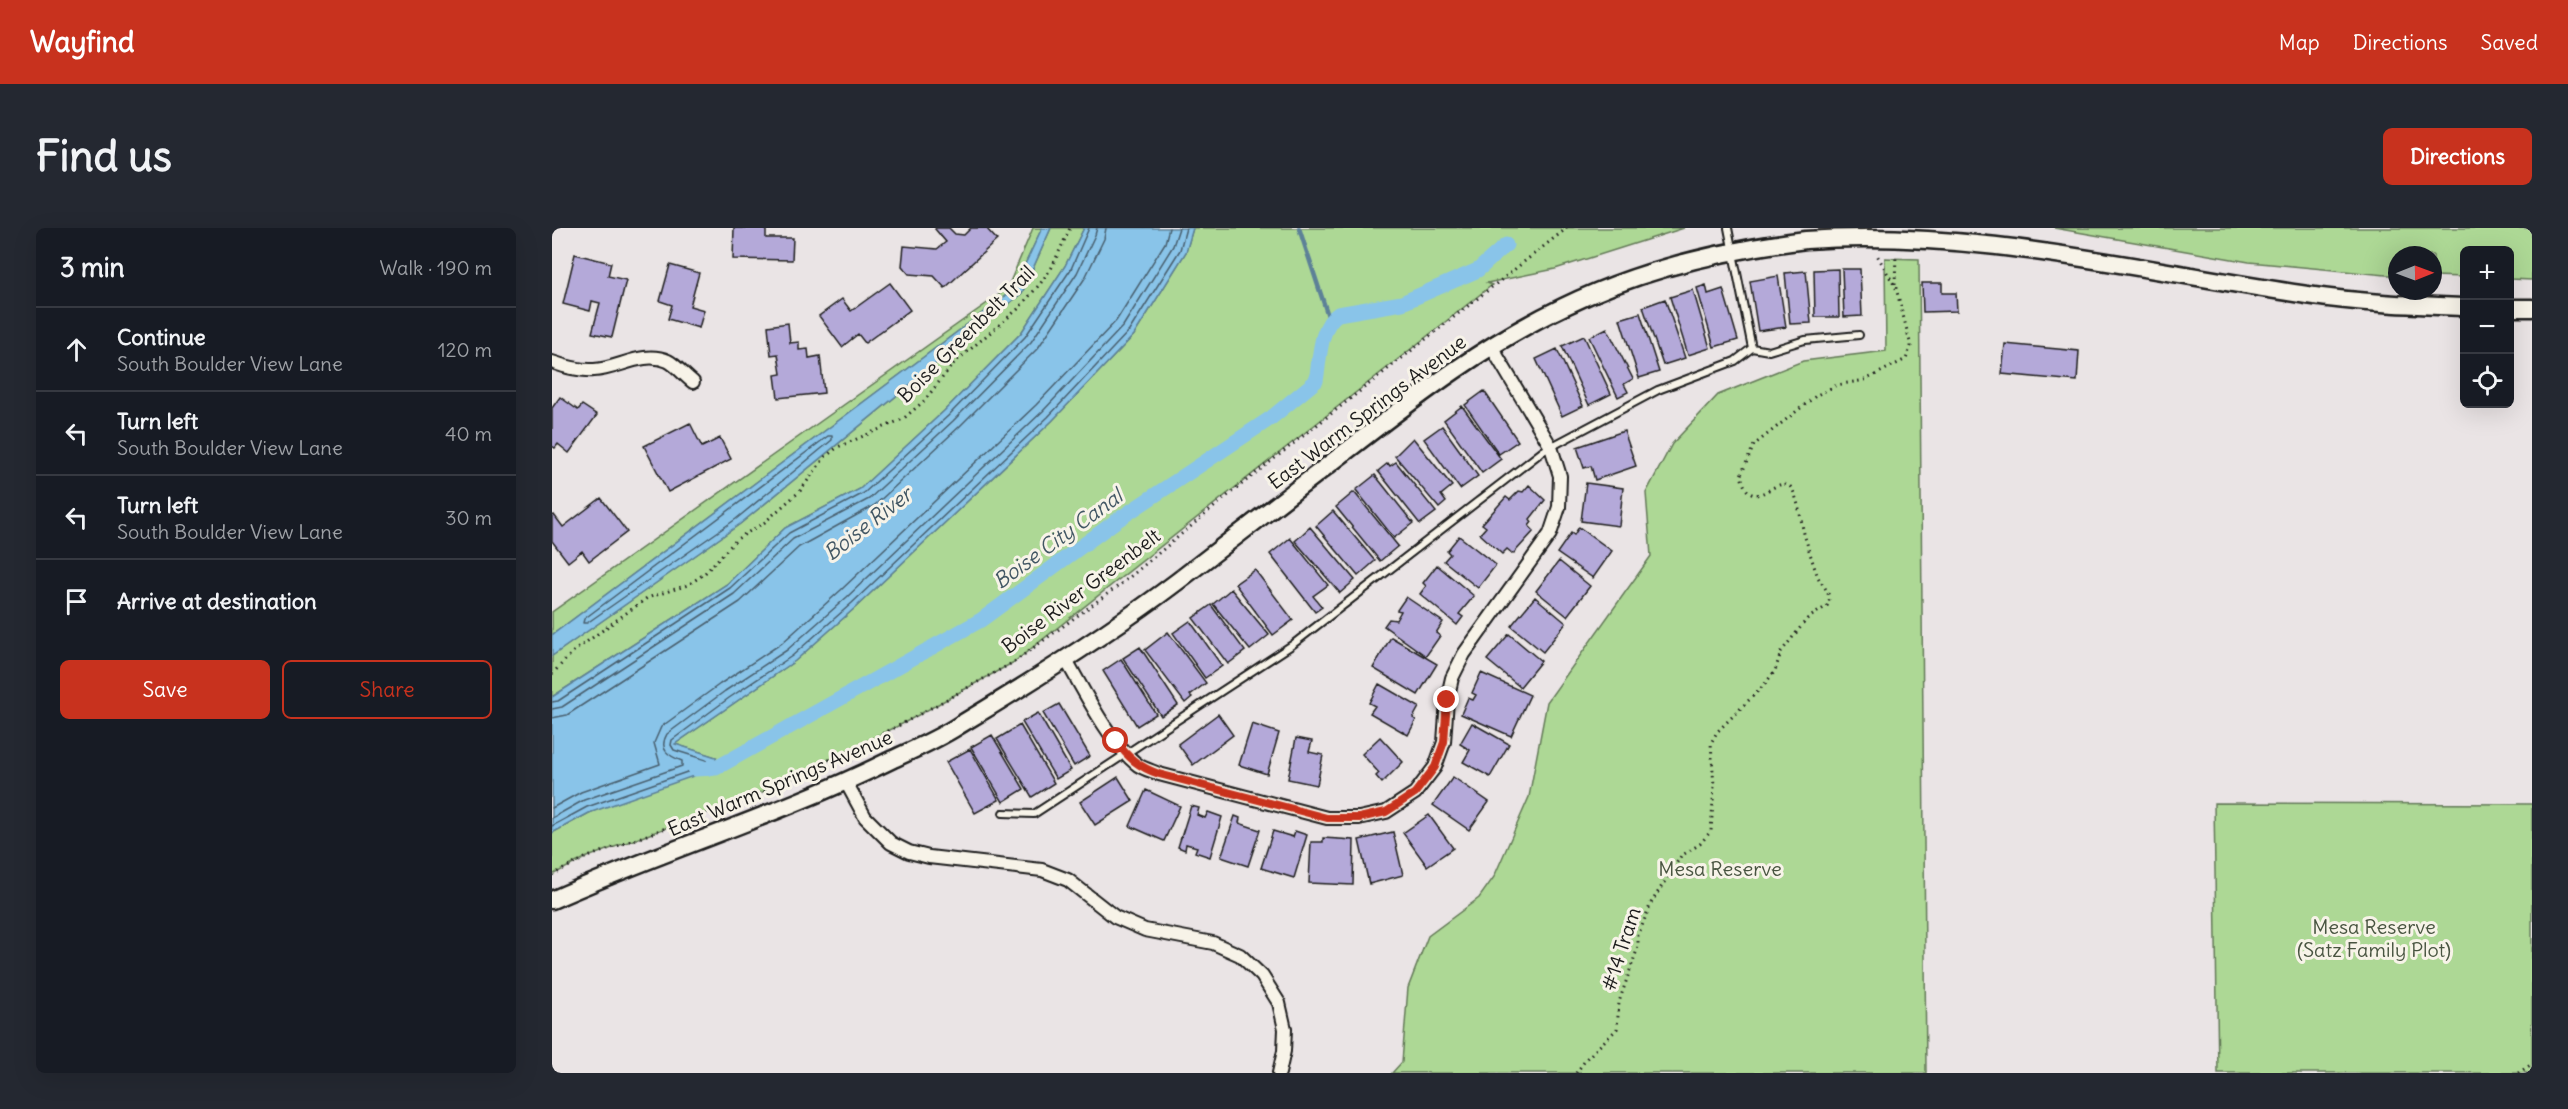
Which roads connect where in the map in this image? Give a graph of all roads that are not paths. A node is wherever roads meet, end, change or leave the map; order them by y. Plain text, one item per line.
1 (1728, 228) edge
2 (1860, 232) edge
3 (1731, 252) junction
4 (2460, 307) edge
5 (2514, 308) edge
6 (2532, 308) edge
7 (1859, 335) dead end
8 (1491, 346) junction
9 (1752, 348) junction
10 (552, 362) edge
11 (693, 382) dead end
12 (1551, 447) junction
13 (1065, 658) junction
14 (1126, 755) junction
15 (846, 782) junction
16 (1002, 813) dead end
17 (552, 900) edge
18 (1278, 1073) edge

1 - 3 lane
2 - 3 street, East Warm Springs Avenue
2 - 4 street, East Warm Springs Avenue
3 - 8 street, East Warm Springs Avenue
3 - 9 lane
5 - 6 street
7 - 9 lane
8 - 12 street
8 - 13 street, East Warm Springs Avenue
9 - 12 lane
10 - 11 street
12 - 14 lane
12 - 14 street
13 - 14 street
13 - 15 street, East Warm Springs Avenue
14 - 16 lane
15 - 17 street, East Warm Springs Avenue
15 - 18 street

